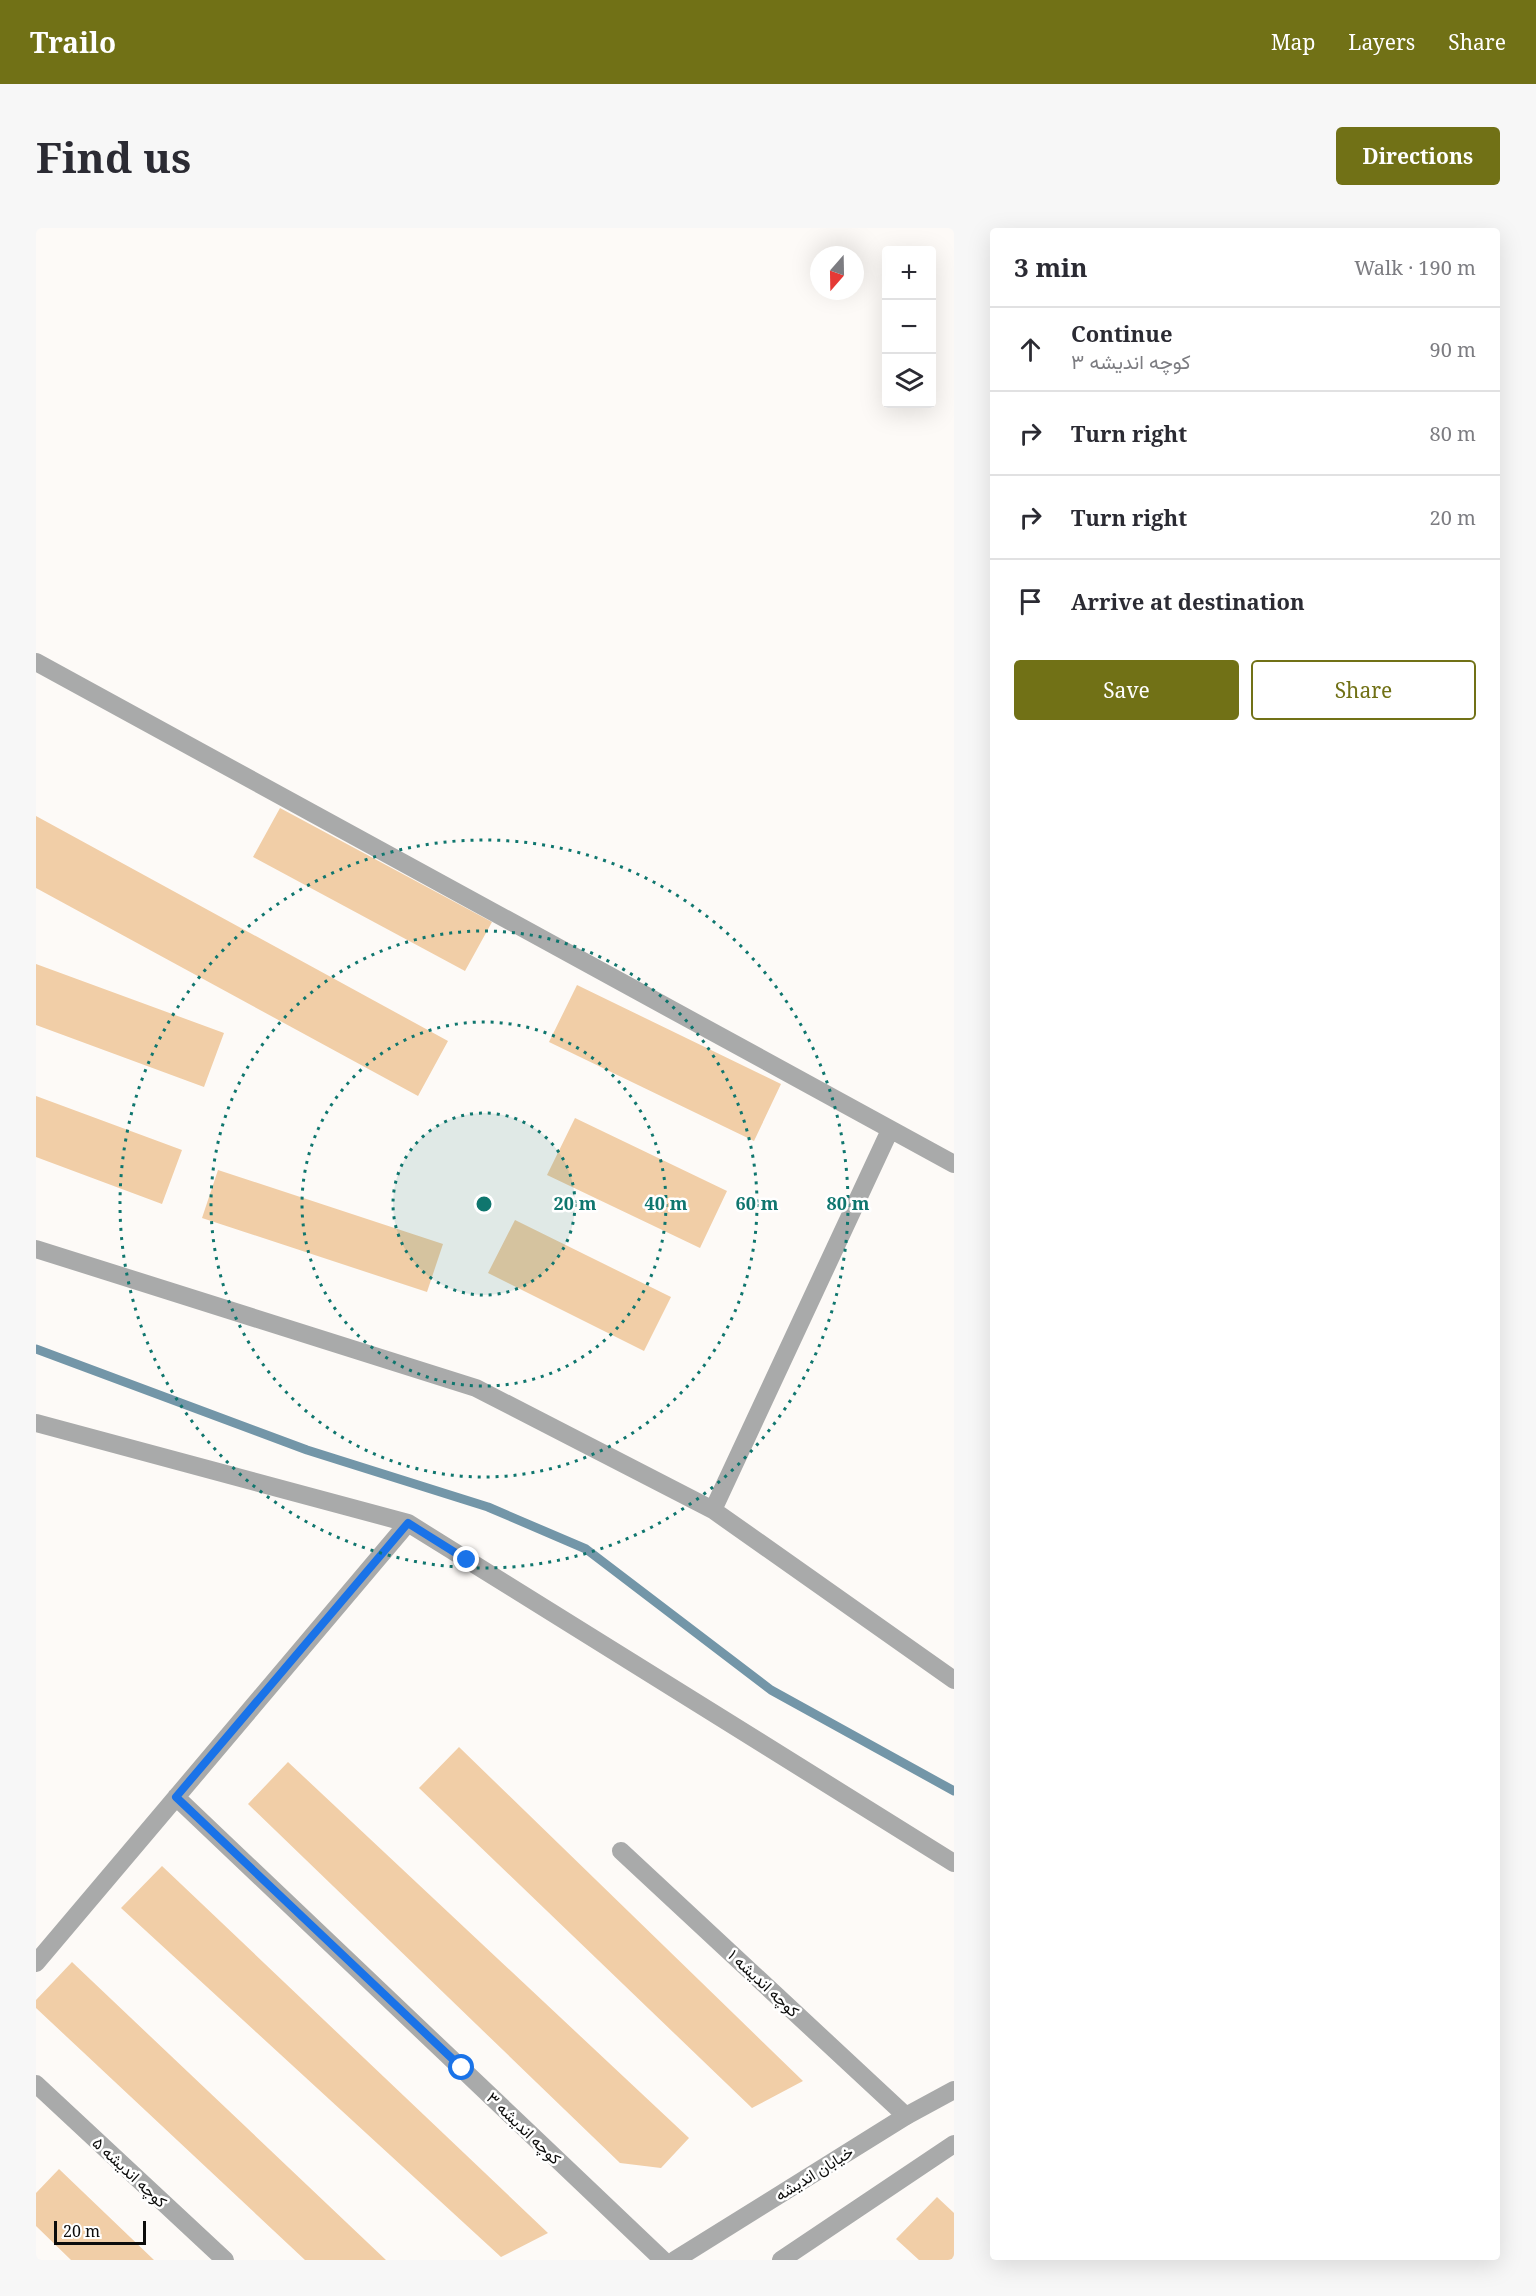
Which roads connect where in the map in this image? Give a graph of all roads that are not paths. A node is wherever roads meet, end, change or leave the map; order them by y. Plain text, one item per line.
1 (36, 662) edge
2 (890, 1130) junction
3 (954, 1164) edge
4 (36, 1249) edge
5 (36, 1423) edge
6 (713, 1510) junction
7 (408, 1523) junction
8 (954, 1680) edge
9 (176, 1797) junction
10 (621, 1851) dead end
11 (954, 1863) edge
12 (36, 1963) edge
13 (36, 2084) edge
14 (954, 2090) edge
15 (906, 2116) junction
16 (950, 2152) edge
17 (225, 2260) edge
18 (663, 2260) edge
19 (675, 2260) edge
20 (781, 2260) edge

1 - 2 street
2 - 3 street
2 - 6 street
4 - 6 street
5 - 7 street
6 - 8 street
7 - 9 street
7 - 11 street
9 - 12 street
9 - 18 street, کوچه اندیشه ۳
10 - 15 street, کوچه اندیشه ۱
13 - 17 street, کوچه اندیشه ۵
14 - 15 street, خیابان اندیشه
15 - 19 street, خیابان اندیشه
16 - 20 street

